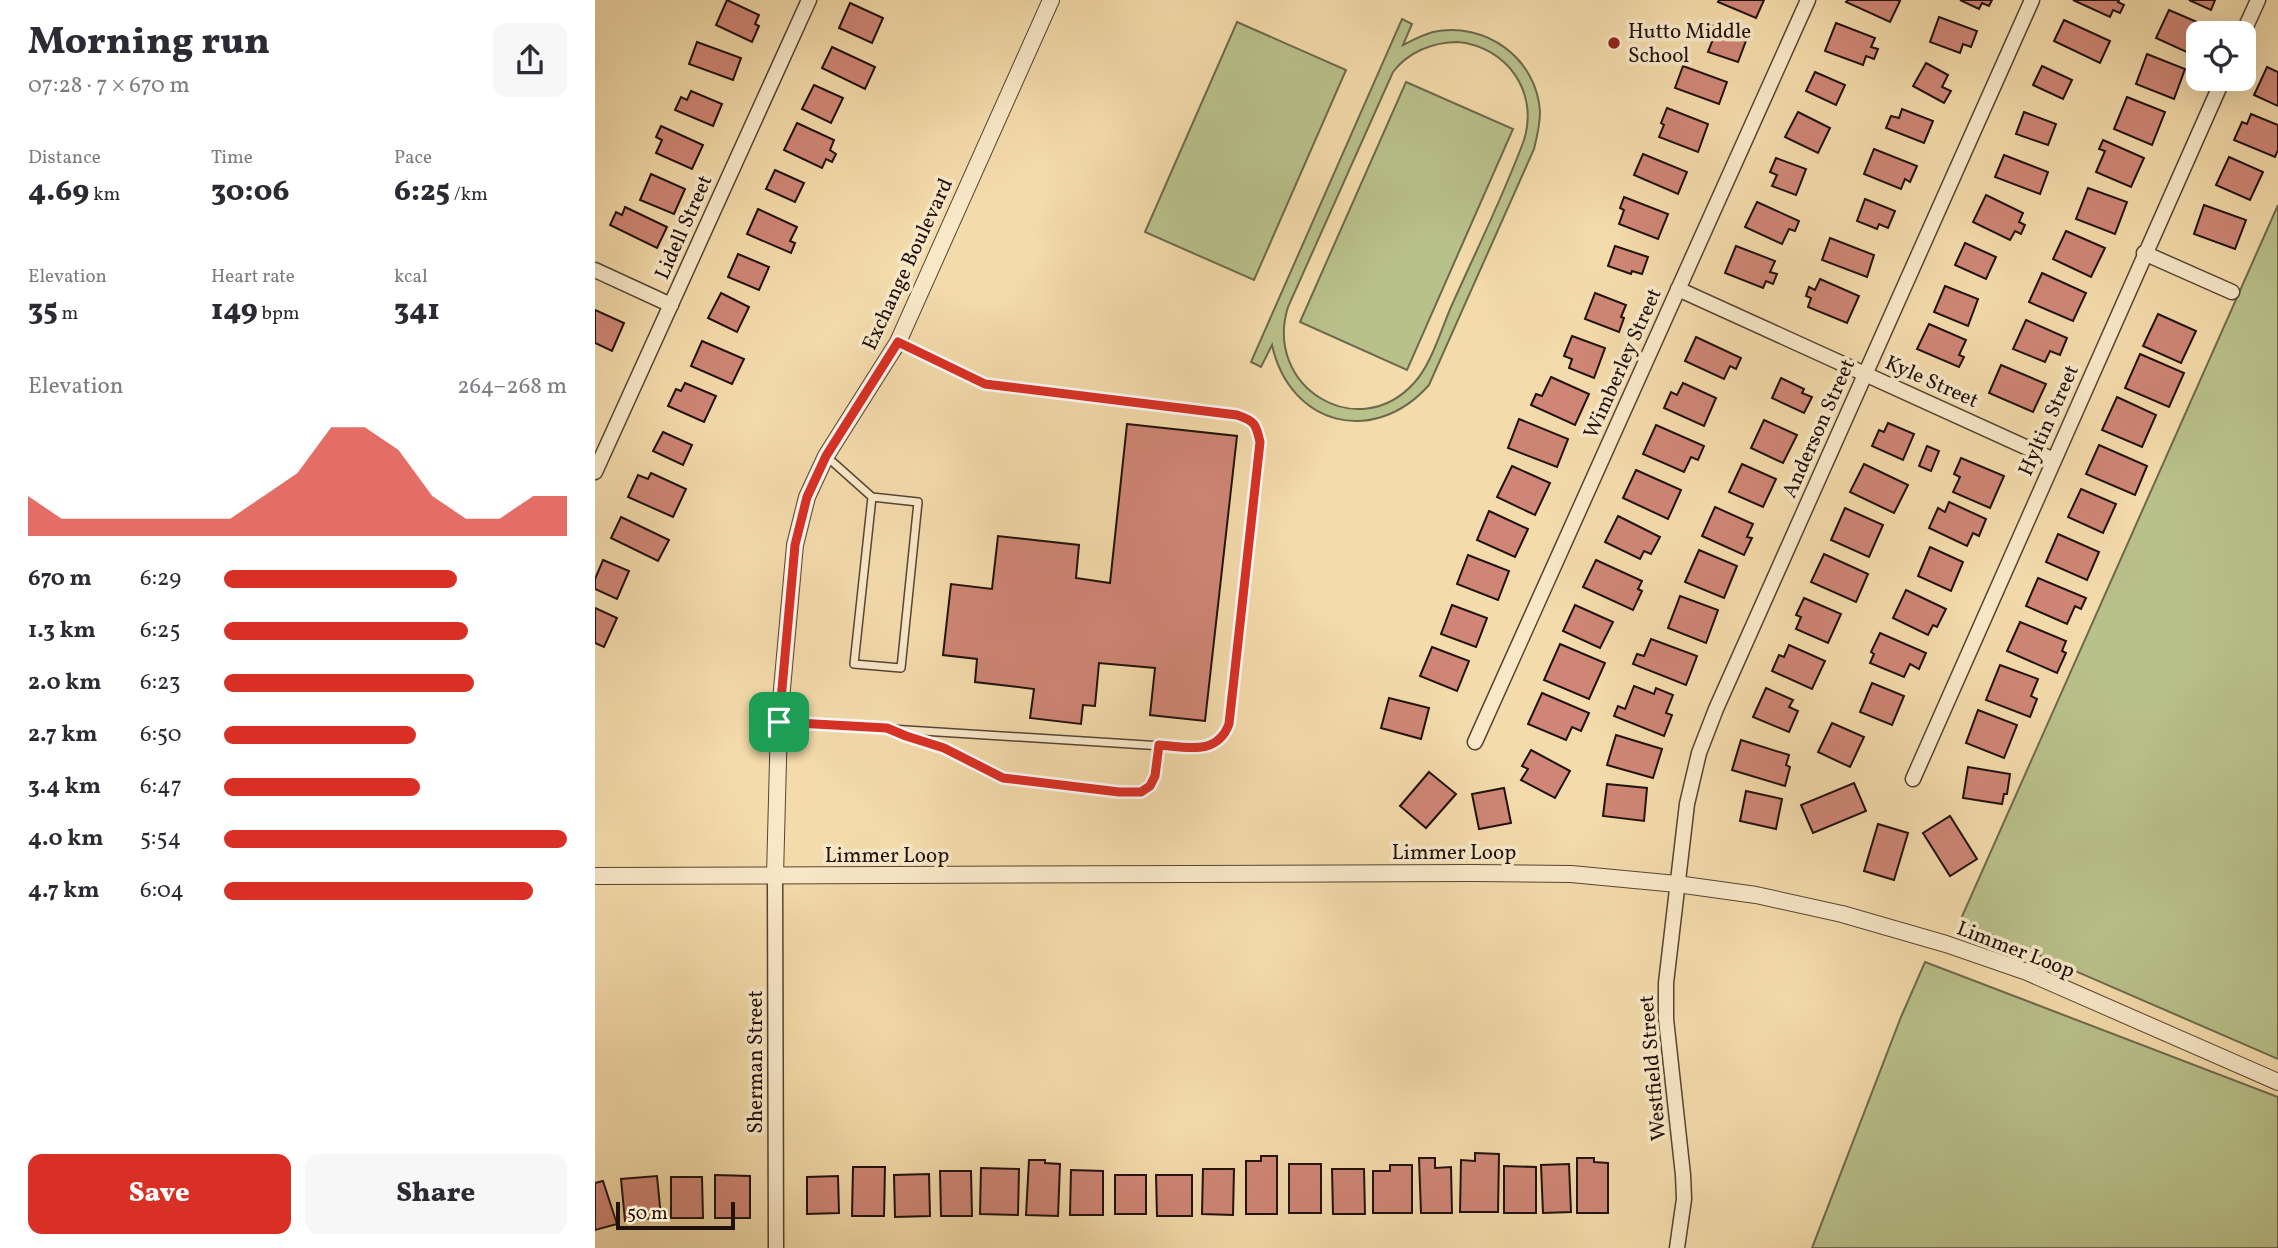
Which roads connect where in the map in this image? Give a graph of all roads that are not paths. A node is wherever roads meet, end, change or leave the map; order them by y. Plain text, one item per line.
1 (809, 0) edge
2 (1051, 0) edge
3 (1808, 0) edge
4 (2032, 0) edge
5 (2258, 0) edge
6 (2248, 21) edge
7 (2218, 91) edge
8 (2144, 253) junction
9 (595, 270) edge
10 (1678, 289) junction
11 (2232, 292) dead end
12 (671, 305) junction
13 (898, 342) junction
14 (1865, 374) junction
15 (826, 456) junction
16 (2054, 460) junction
17 (595, 472) edge
18 (872, 497) junction
19 (779, 722) junction
20 (887, 728) junction
21 (1475, 743) dead end
22 (1159, 745) junction
23 (1913, 779) dead end
24 (595, 876) edge
25 (775, 876) junction
26 (1678, 884) junction
27 (2278, 1082) edge
28 (776, 1248) edge
29 (1677, 1248) edge

1 - 12 street, Lidell Street
2 - 13 street, Exchange Boulevard
3 - 10 street, Wimberley Street
4 - 14 street, Anderson Street
5 - 6 street
7 - 8 street, Hyltin Street
8 - 11 street
8 - 16 street, Hyltin Street
9 - 12 street
10 - 14 street, Kyle Street
10 - 21 street, Wimberley Street
12 - 17 street, Lidell Street
13 - 15 street, Exchange Boulevard
13 - 22 lane
14 - 16 street, Kyle Street
14 - 26 street, Anderson Street
15 - 18 lane
15 - 19 street, Exchange Boulevard
16 - 23 street, Hyltin Street
18 - 18 lane
19 - 20 lane
19 - 25 street, Exchange Boulevard
20 - 22 lane
20 - 22 lane
24 - 25 street, Limmer Loop
25 - 26 street, Limmer Loop
25 - 28 street, Sherman Street
26 - 27 street, Limmer Loop
26 - 29 street, Westfield Street

